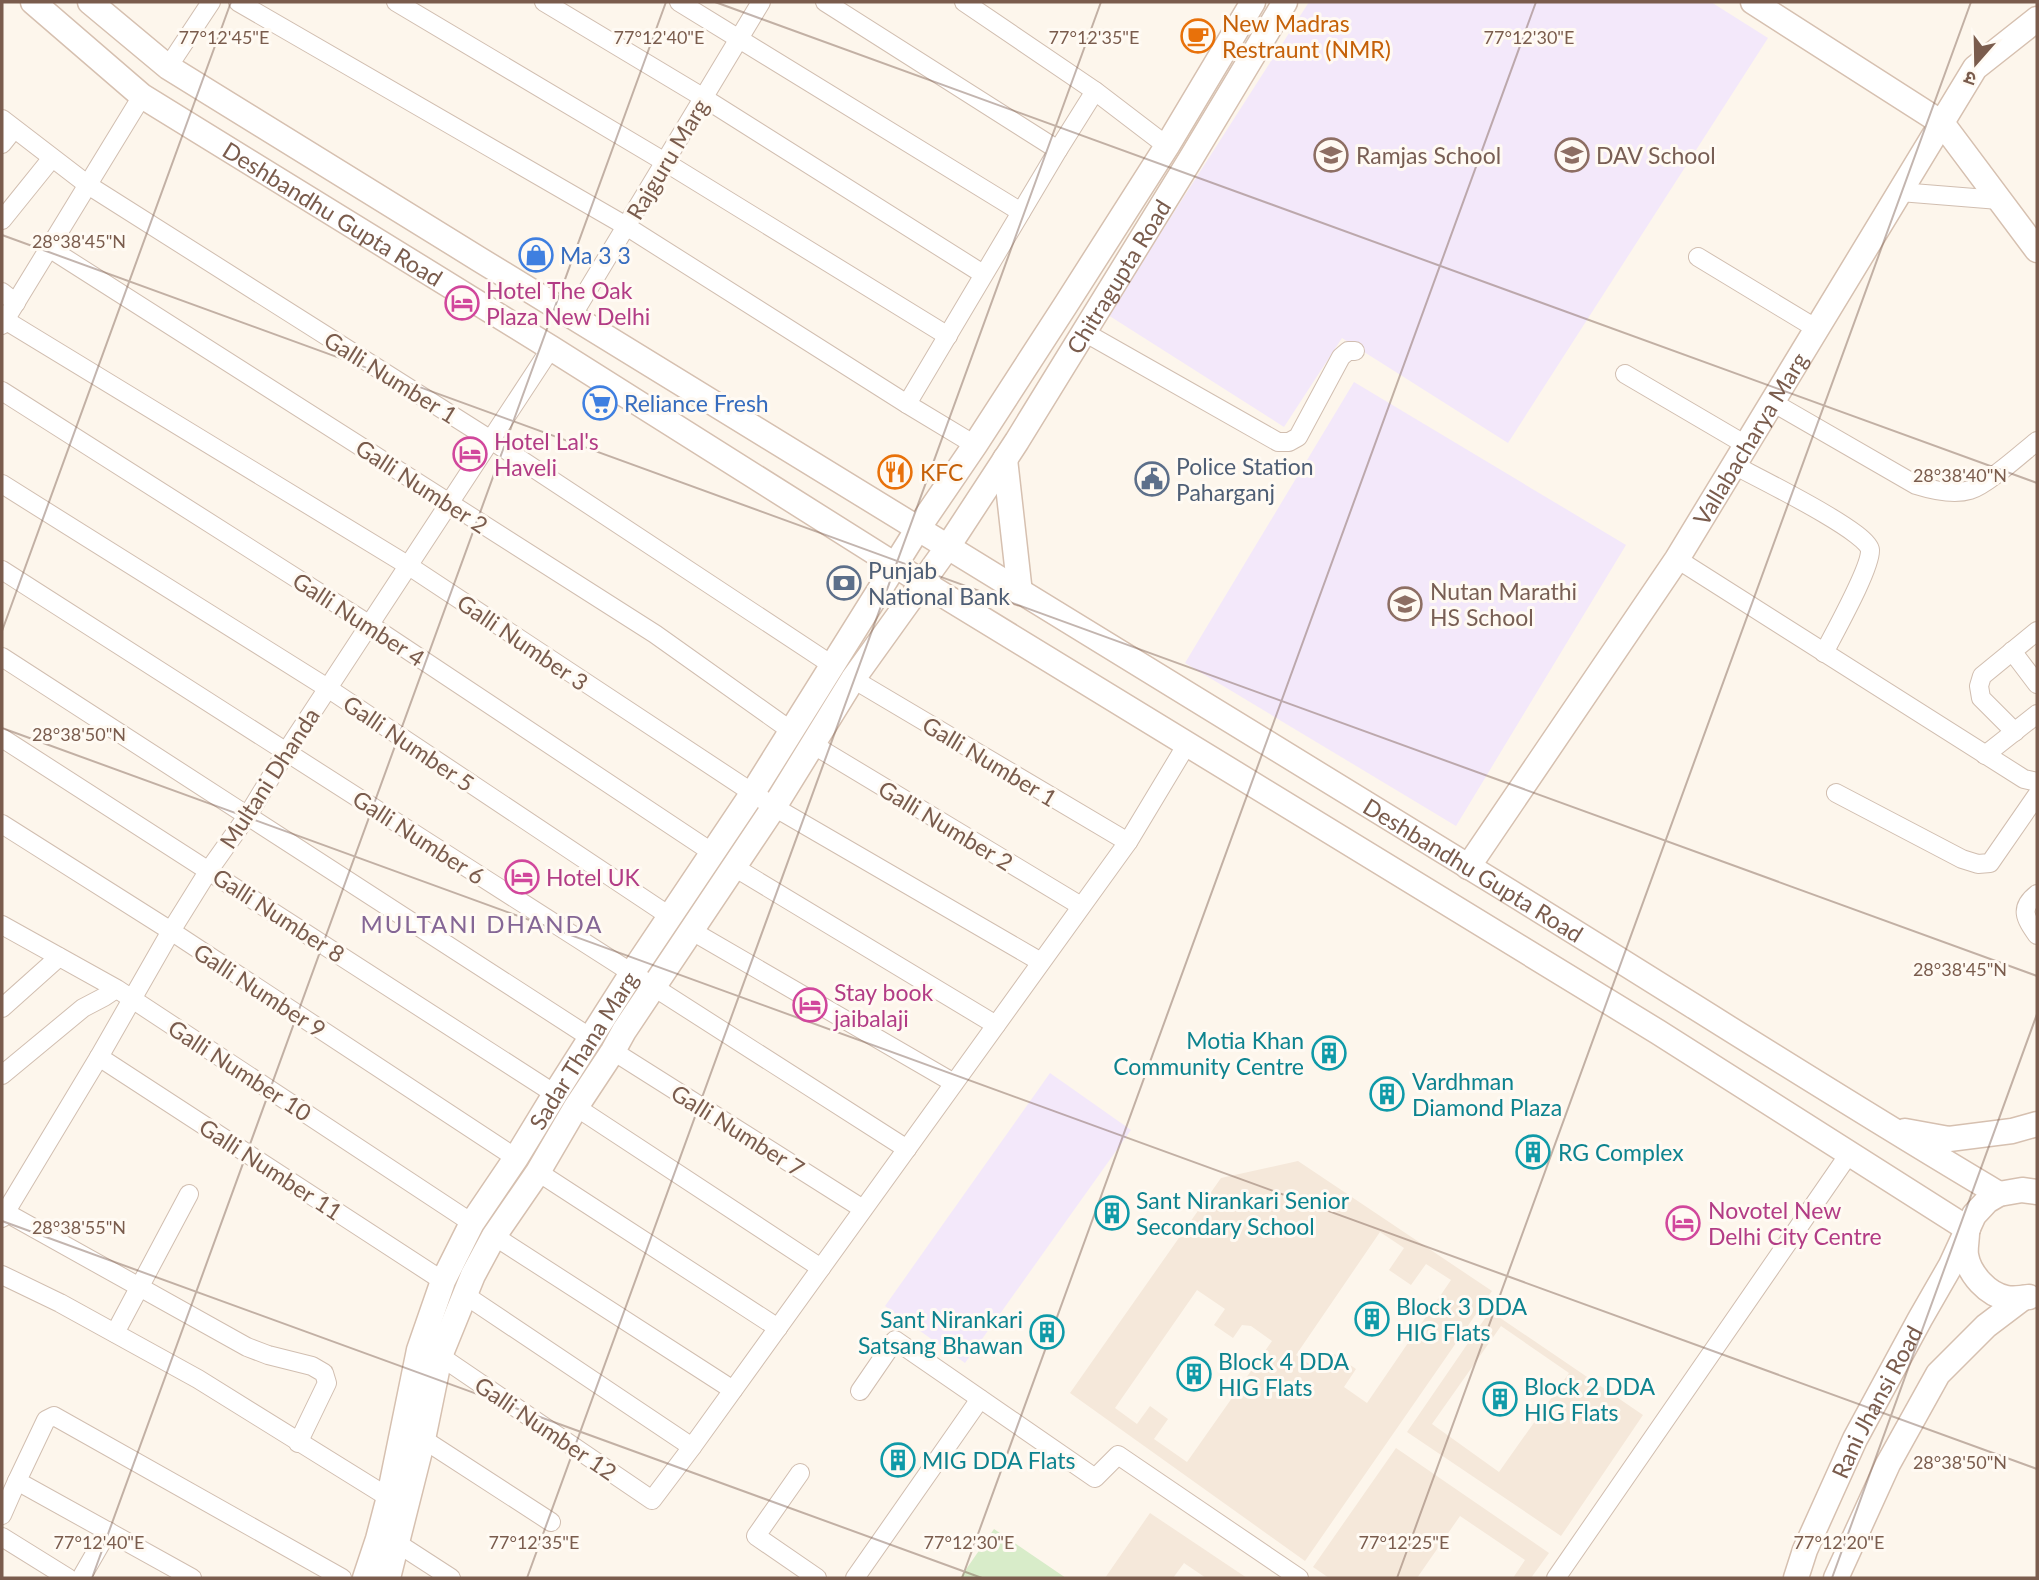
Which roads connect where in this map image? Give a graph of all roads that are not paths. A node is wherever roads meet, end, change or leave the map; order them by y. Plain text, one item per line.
1 (33, 2) edge
2 (90, 2) edge
3 (211, 2) edge
4 (238, 2) edge
5 (396, 2) edge
6 (544, 2) edge
7 (679, 2) edge
8 (761, 2) edge
9 (825, 2) edge
10 (964, 2) edge
11 (1251, 2) edge
12 (1285, 2) edge
13 (1753, 2) edge
14 (2037, 19) edge
15 (740, 38) junction
16 (168, 67) junction
17 (1095, 91) junction
18 (142, 96) junction
19 (704, 98) junction
20 (1942, 123) junction
21 (8, 124) edge
22 (2, 144) edge
23 (1167, 146) junction
24 (1058, 150) junction
25 (52, 158) junction
26 (665, 162) junction
27 (88, 185) junction
28 (1900, 192) junction
29 (1999, 200) junction
30 (1021, 212) junction
31 (2, 220) edge
32 (626, 226) junction
33 (49, 248) junction
34 (2037, 250) edge
35 (1698, 257) dead end
36 (984, 274) junction
37 (6, 297) edge
38 (572, 316) junction
39 (4, 322) edge
40 (1817, 329) junction
41 (1084, 332) junction
42 (948, 336) junction
43 (551, 348) junction
44 (1355, 351) dead end
45 (1625, 374) dead end
46 (2, 391) edge
47 (1772, 402) junction
48 (907, 404) junction
49 (491, 440) junction
50 (2037, 441) edge
51 (975, 445) junction
52 (1740, 455) junction
53 (1005, 459) junction
54 (2, 484) edge
55 (450, 504) junction
56 (917, 530) junction
57 (947, 548) junction
58 (1677, 559) junction
59 (895, 564) junction
60 (409, 566) junction
61 (2, 570) edge
62 (922, 582) junction
63 (1020, 593) junction
64 (370, 625) junction
65 (2037, 631) edge
66 (2012, 651) junction
67 (1824, 653) junction
68 (2, 657) edge
69 (832, 665) junction
70 (853, 679) junction
71 (2037, 684) edge
72 (328, 689) junction
73 (2037, 714) edge
74 (790, 730) junction
75 (2015, 732) junction
76 (2, 738) edge
77 (812, 744) junction
78 (1187, 744) junction
79 (286, 752) junction
80 (1986, 755) junction
81 (2037, 782) edge
82 (1836, 793) dead end
83 (752, 794) junction
84 (2037, 795) edge
85 (774, 807) junction
86 (248, 815) junction
87 (2, 824) edge
88 (1128, 842) junction
89 (713, 853) junction
90 (734, 867) junction
91 (1468, 867) junction
92 (209, 870) junction
93 (2037, 894) edge
94 (1081, 906) junction
95 (671, 917) junction
96 (2, 925) edge
97 (171, 931) junction
98 (692, 931) junction
99 (2037, 935) edge
100 (60, 957) junction
101 (1041, 962) junction
102 (632, 973) junction
103 (654, 987) junction
104 (121, 992) junction
105 (2, 1008) edge
106 (996, 1025) junction
107 (591, 1038) junction
108 (613, 1051) junction
109 (99, 1057) junction
110 (2, 1075) edge
111 (954, 1083) junction
112 (555, 1094) junction
113 (576, 1107) junction
114 (2037, 1124) edge
115 (1890, 1129) junction
116 (907, 1149) junction
117 (1849, 1154) junction
118 (516, 1158) junction
119 (538, 1172) junction
120 (2024, 1187) edge
121 (189, 1194) dead end
122 (863, 1209) junction
123 (3, 1215) edge
124 (472, 1223) junction
125 (1968, 1229) junction
126 (494, 1236) junction
127 (821, 1268) junction
128 (2, 1275) edge
129 (443, 1282) junction
130 (140, 1286) junction
131 (465, 1296) junction
132 (2032, 1300) edge
133 (778, 1328) junction
134 (115, 1333) junction
135 (440, 1356) junction
136 (733, 1390) junction
137 (860, 1391) dead end
138 (981, 1399) junction
139 (423, 1439) junction
140 (298, 1443) junction
141 (692, 1447) junction
142 (800, 1473) dead end
143 (17, 1481) junction
144 (398, 1503) junction
145 (2, 1515) edge
146 (551, 1522) dead end
147 (108, 1531) junction
148 (2, 1537) edge
149 (397, 1544) junction
150 (68, 1578) edge
151 (81, 1578) edge
152 (192, 1578) edge
153 (342, 1578) edge
154 (365, 1578) edge
155 (388, 1578) edge
156 (451, 1578) edge
157 (817, 1578) edge
158 (855, 1578) edge
159 (1299, 1578) edge
160 (1556, 1578) edge
161 (1796, 1578) edge
162 (1836, 1578) edge

1 - 18 main road, Deshbandhu Gupta Road
2 - 16 main road, Deshbandhu Gupta Road
3 - 16 street
4 - 32 street
5 - 26 street
6 - 19 street
7 - 15 street
8 - 15 street, Rajguru Marg
9 - 24 street
10 - 17 street
11 - 23 main road, Chitragupta Road
12 - 41 main road, Chitragupta Road
13 - 20 main road
14 - 20 main road, Vallabacharya Marg
15 - 19 street, Rajguru Marg
15 - 30 street
16 - 38 main road, Deshbandhu Gupta Road
17 - 23 street
17 - 24 street
18 - 27 street
18 - 43 main road, Deshbandhu Gupta Road
19 - 26 street, Rajguru Marg
19 - 36 street
20 - 28 main road, Vallabacharya Marg
20 - 29 main road
21 - 22 street
21 - 25 street, Galli Number 1
23 - 51 main road, Chitragupta Road
24 - 30 street
25 - 27 street, Galli Number 1
25 - 31 street
26 - 32 street, Rajguru Marg
26 - 42 street
27 - 33 street
27 - 49 street, Galli Number 1
28 - 29 street
28 - 40 main road, Vallabacharya Marg
29 - 34 main road
30 - 36 street
32 - 38 street, Rajguru Marg
32 - 48 street
33 - 37 street
33 - 55 street, Galli Number 2
35 - 40 street
36 - 42 street
37 - 39 street
38 - 56 main road, Deshbandhu Gupta Road
39 - 60 street, Galli Number 3
40 - 47 main road, Vallabacharya Marg
41 - 44 street
41 - 53 main road, Chitragupta Road
42 - 48 street
43 - 49 street, Multani Dhanda
43 - 59 main road, Deshbandhu Gupta Road
45 - 52 street
46 - 64 street, Galli Number 4
47 - 50 street
47 - 52 main road, Vallabacharya Marg
48 - 51 street
49 - 55 street, Multani Dhanda
49 - 69 street, Galli Number 1
51 - 56 main road, Chitragupta Road
52 - 58 main road, Vallabacharya Marg
52 - 67 street
53 - 57 main road, Chitragupta Road
53 - 63 main road
54 - 72 street, Galli Number 5
55 - 60 street, Multani Dhanda
55 - 74 street, Galli Number 2
56 - 57 main road, Deshbandhu Gupta Road
56 - 59 main road, Chitragupta Road
57 - 62 main road, Chitragupta Road
57 - 63 main road, Deshbandhu Gupta Road
58 - 67 street
58 - 91 main road, Vallabacharya Marg
59 - 62 main road, Deshbandhu Gupta Road
59 - 69 main road, Sadar Thana Marg
60 - 64 street, Multani Dhanda
60 - 83 street, Galli Number 3
61 - 79 street, Galli Number 6
62 - 70 main road, Sadar Thana Marg
62 - 78 main road, Deshbandhu Gupta Road
63 - 91 main road, Deshbandhu Gupta Road
64 - 72 street, Multani Dhanda
64 - 89 street, Galli Number 4
65 - 66 street
66 - 71 street
66 - 75 street
67 - 80 street
68 - 86 street
69 - 74 main road, Sadar Thana Marg
70 - 77 main road, Sadar Thana Marg
70 - 88 street, Galli Number 1
72 - 79 street, Multani Dhanda
72 - 95 street, Galli Number 5
73 - 75 street
74 - 83 main road, Sadar Thana Marg
75 - 80 street
76 - 92 street, Galli Number 8
77 - 85 main road, Sadar Thana Marg
77 - 94 street, Galli Number 2
78 - 88 street
78 - 117 main road, Deshbandhu Gupta Road
79 - 86 street, Multani Dhanda
79 - 102 street, Galli Number 6
80 - 81 street
82 - 84 street
83 - 85 street, Galli Number 3
83 - 89 main road, Sadar Thana Marg
85 - 90 main road, Sadar Thana Marg
85 - 101 street, Galli Number 3
86 - 92 street, Multani Dhanda
86 - 107 street
87 - 97 street, Galli Number 9
88 - 94 street
89 - 95 main road, Sadar Thana Marg
90 - 98 main road, Sadar Thana Marg
90 - 106 street
91 - 115 main road, Deshbandhu Gupta Road
92 - 97 street, Multani Dhanda
92 - 112 street, Galli Number 8
93 - 99 street
94 - 101 street
95 - 102 main road, Sadar Thana Marg
96 - 100 street, Galli Number 10
97 - 104 street, Multani Dhanda
97 - 118 street, Galli Number 9
98 - 103 main road, Sadar Thana Marg
98 - 111 street
100 - 104 street, Galli Number 10
100 - 105 street
101 - 106 street
102 - 103 street, Galli Number 6
102 - 107 main road, Sadar Thana Marg
103 - 108 main road, Sadar Thana Marg
103 - 116 street, Galli Number 6
104 - 109 street, Multani Dhanda
104 - 110 street
104 - 124 street, Galli Number 10
106 - 111 street
107 - 112 main road, Sadar Thana Marg
108 - 113 main road, Sadar Thana Marg
108 - 122 street, Galli Number 7
109 - 123 street, Multani Dhanda
109 - 129 street, Galli Number 11
111 - 116 street
112 - 118 main road, Sadar Thana Marg
113 - 119 main road, Sadar Thana Marg
113 - 127 street
114 - 115 main road
115 - 120 main road, Deshbandhu Gupta Road
116 - 122 street
117 - 125 main road, Deshbandhu Gupta Road
117 - 160 street
118 - 124 main road, Sadar Thana Marg
119 - 126 main road, Sadar Thana Marg
119 - 133 street
120 - 125 main road, Rani Jhansi Road
121 - 130 street
122 - 127 street
123 - 130 street
124 - 129 main road, Sadar Thana Marg
125 - 132 main road
125 - 161 main road, Rani Jhansi Road
126 - 131 main road, Sadar Thana Marg
126 - 136 street
127 - 133 street
128 - 134 street
129 - 144 main road, Sadar Thana Marg
130 - 134 street
130 - 140 street
131 - 135 main road, Sadar Thana Marg
131 - 141 street
132 - 162 main road, Rani Jhansi Road
133 - 136 street
134 - 140 street
135 - 139 main road, Sadar Thana Marg
135 - 141 street, Galli Number 12
136 - 141 street
137 - 138 street
138 - 158 street
138 - 159 street
139 - 144 main road, Sadar Thana Marg
139 - 146 street
140 - 144 street
142 - 157 street
143 - 145 street
143 - 147 street
143 - 153 street
144 - 149 main road, Sadar Thana Marg
144 - 154 main road, Sadar Thana Marg
147 - 151 street
147 - 152 street
148 - 150 street
149 - 155 main road, Sadar Thana Marg
149 - 156 street

